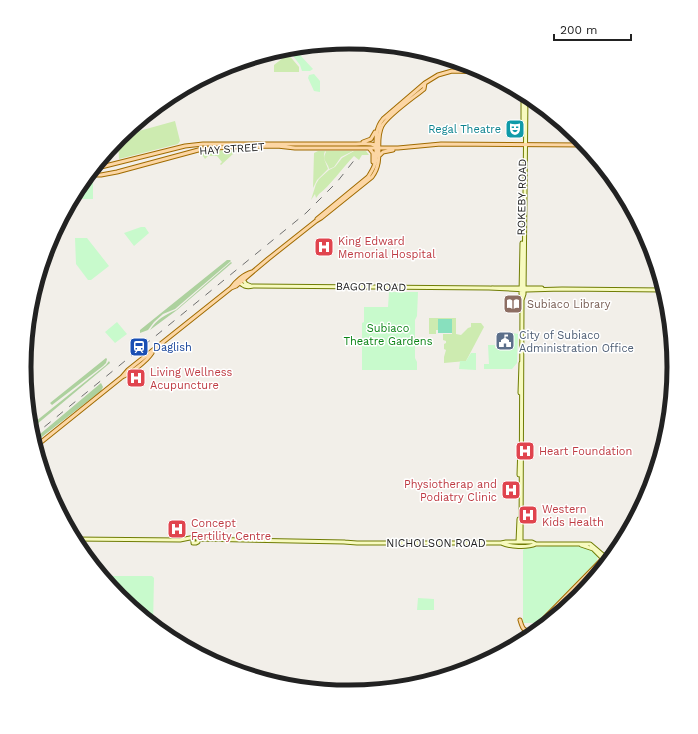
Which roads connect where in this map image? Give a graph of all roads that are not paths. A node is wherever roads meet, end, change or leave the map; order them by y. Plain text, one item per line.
1 (468, 72) edge
2 (425, 83) junction
3 (524, 102) edge
4 (379, 124) junction
5 (356, 144) junction
6 (524, 145) junction
7 (577, 145) edge
8 (377, 147) junction
9 (369, 148) junction
10 (398, 148) junction
11 (379, 156) junction
12 (101, 168) edge
13 (373, 170) junction
14 (96, 174) edge
15 (316, 220) junction
16 (241, 280) junction
17 (523, 289) junction
18 (657, 290) edge
19 (40, 443) edge
20 (82, 539) edge
21 (519, 543) junction
22 (604, 557) joint
23 (546, 616) edge
24 (520, 620) dead end
25 (526, 631) edge

1 - 2 main road
2 - 4 main road
2 - 8 main road
3 - 6 main road, ROKEBY ROAD
4 - 5 main road
4 - 8 main road
5 - 8 main road, HAY STREET
5 - 12 main road, HAY STREET
6 - 7 main road, HAY STREET
6 - 10 main road, HAY STREET
6 - 17 main road, ROKEBY ROAD
8 - 9 main road, HAY STREET
8 - 10 main road, HAY STREET
8 - 11 main road
8 - 13 main road
9 - 13 main road
9 - 14 main road, HAY STREET
10 - 11 main road
11 - 15 main road
13 - 15 main road
15 - 16 main road
16 - 17 main road, BAGOT ROAD
16 - 19 main road
17 - 18 main road, BAGOT ROAD
17 - 21 main road, ROKEBY ROAD
20 - 21 main road, NICHOLSON ROAD
21 - 22 main road, NICHOLSON ROAD
22 - 23 main road
24 - 25 main road

